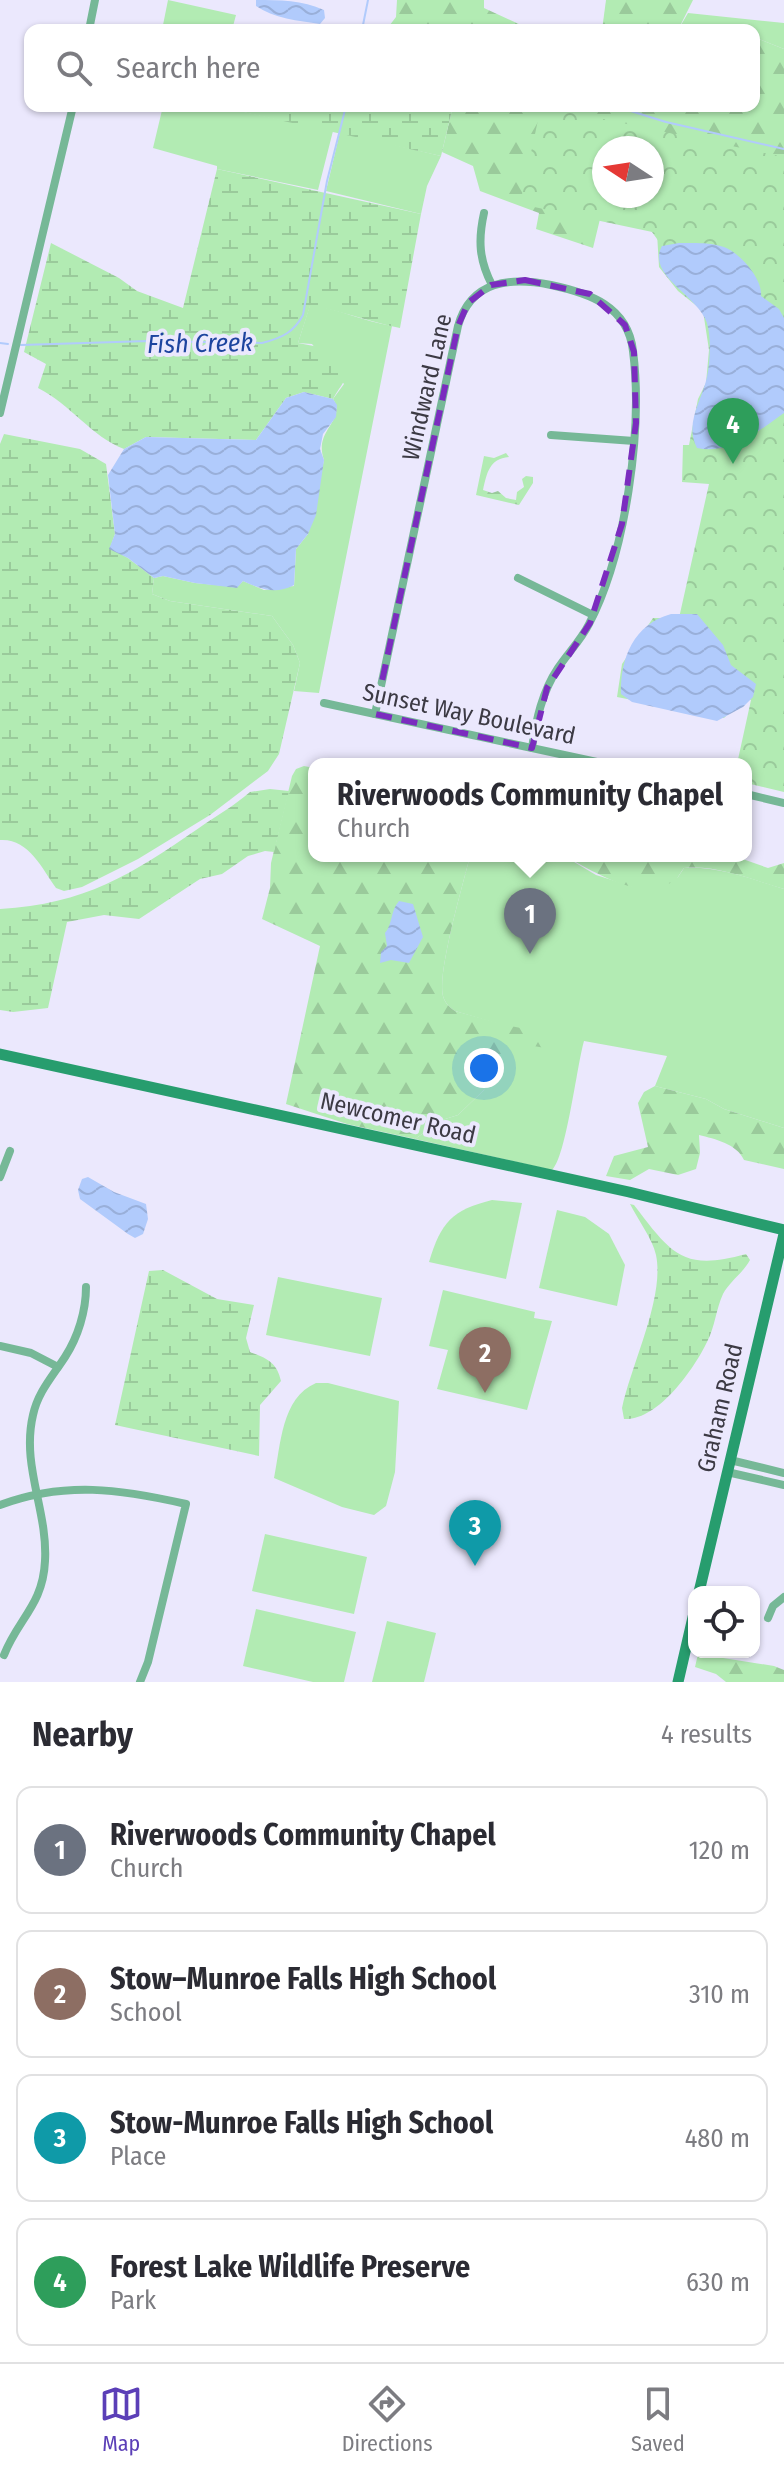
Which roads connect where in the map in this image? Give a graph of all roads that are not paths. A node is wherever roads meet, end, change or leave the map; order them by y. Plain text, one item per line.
1 (95, 0) edge
2 (90, 24) edge
3 (72, 112) edge
4 (484, 213) dead end
5 (492, 285) junction
6 (0, 413) edge
7 (551, 435) dead end
8 (634, 441) junction
9 (518, 578) dead end
10 (593, 615) junction
11 (324, 703) dead end
12 (375, 714) junction
13 (532, 748) junction
14 (578, 758) edge
15 (752, 795) edge
16 (784, 803) edge
17 (0, 1054) edge
18 (10, 1151) dead end
19 (0, 1177) edge
20 (784, 1232) edge
21 (86, 1287) dead end
22 (0, 1346) edge
23 (58, 1367) junction
24 (728, 1466) junction
25 (773, 1471) junction
26 (784, 1473) edge
27 (770, 1482) junction
28 (784, 1485) edge
29 (36, 1495) junction
30 (0, 1505) edge
31 (700, 1586) edge
32 (784, 1597) edge
33 (768, 1618) dead end
34 (688, 1639) edge
35 (4, 1655) dead end
36 (140, 1682) edge
37 (678, 1682) edge

1 - 2 street
3 - 6 street
4 - 5 street
5 - 8 street
5 - 12 street, Windward Lane
7 - 8 street
8 - 10 street
9 - 10 street
10 - 13 street
11 - 12 street, Sunset Way Boulevard
12 - 13 street, Sunset Way Boulevard
13 - 14 street, Sunset Way Boulevard
15 - 16 street
17 - 20 street, Newcomer Road
18 - 19 street
20 - 24 street, Graham Road
21 - 23 street
22 - 23 street
23 - 29 street
24 - 25 street
24 - 27 street
24 - 31 street, Graham Road
25 - 26 street
25 - 27 street
27 - 28 street
29 - 30 street
29 - 35 street
29 - 36 street
32 - 33 street
34 - 37 street

